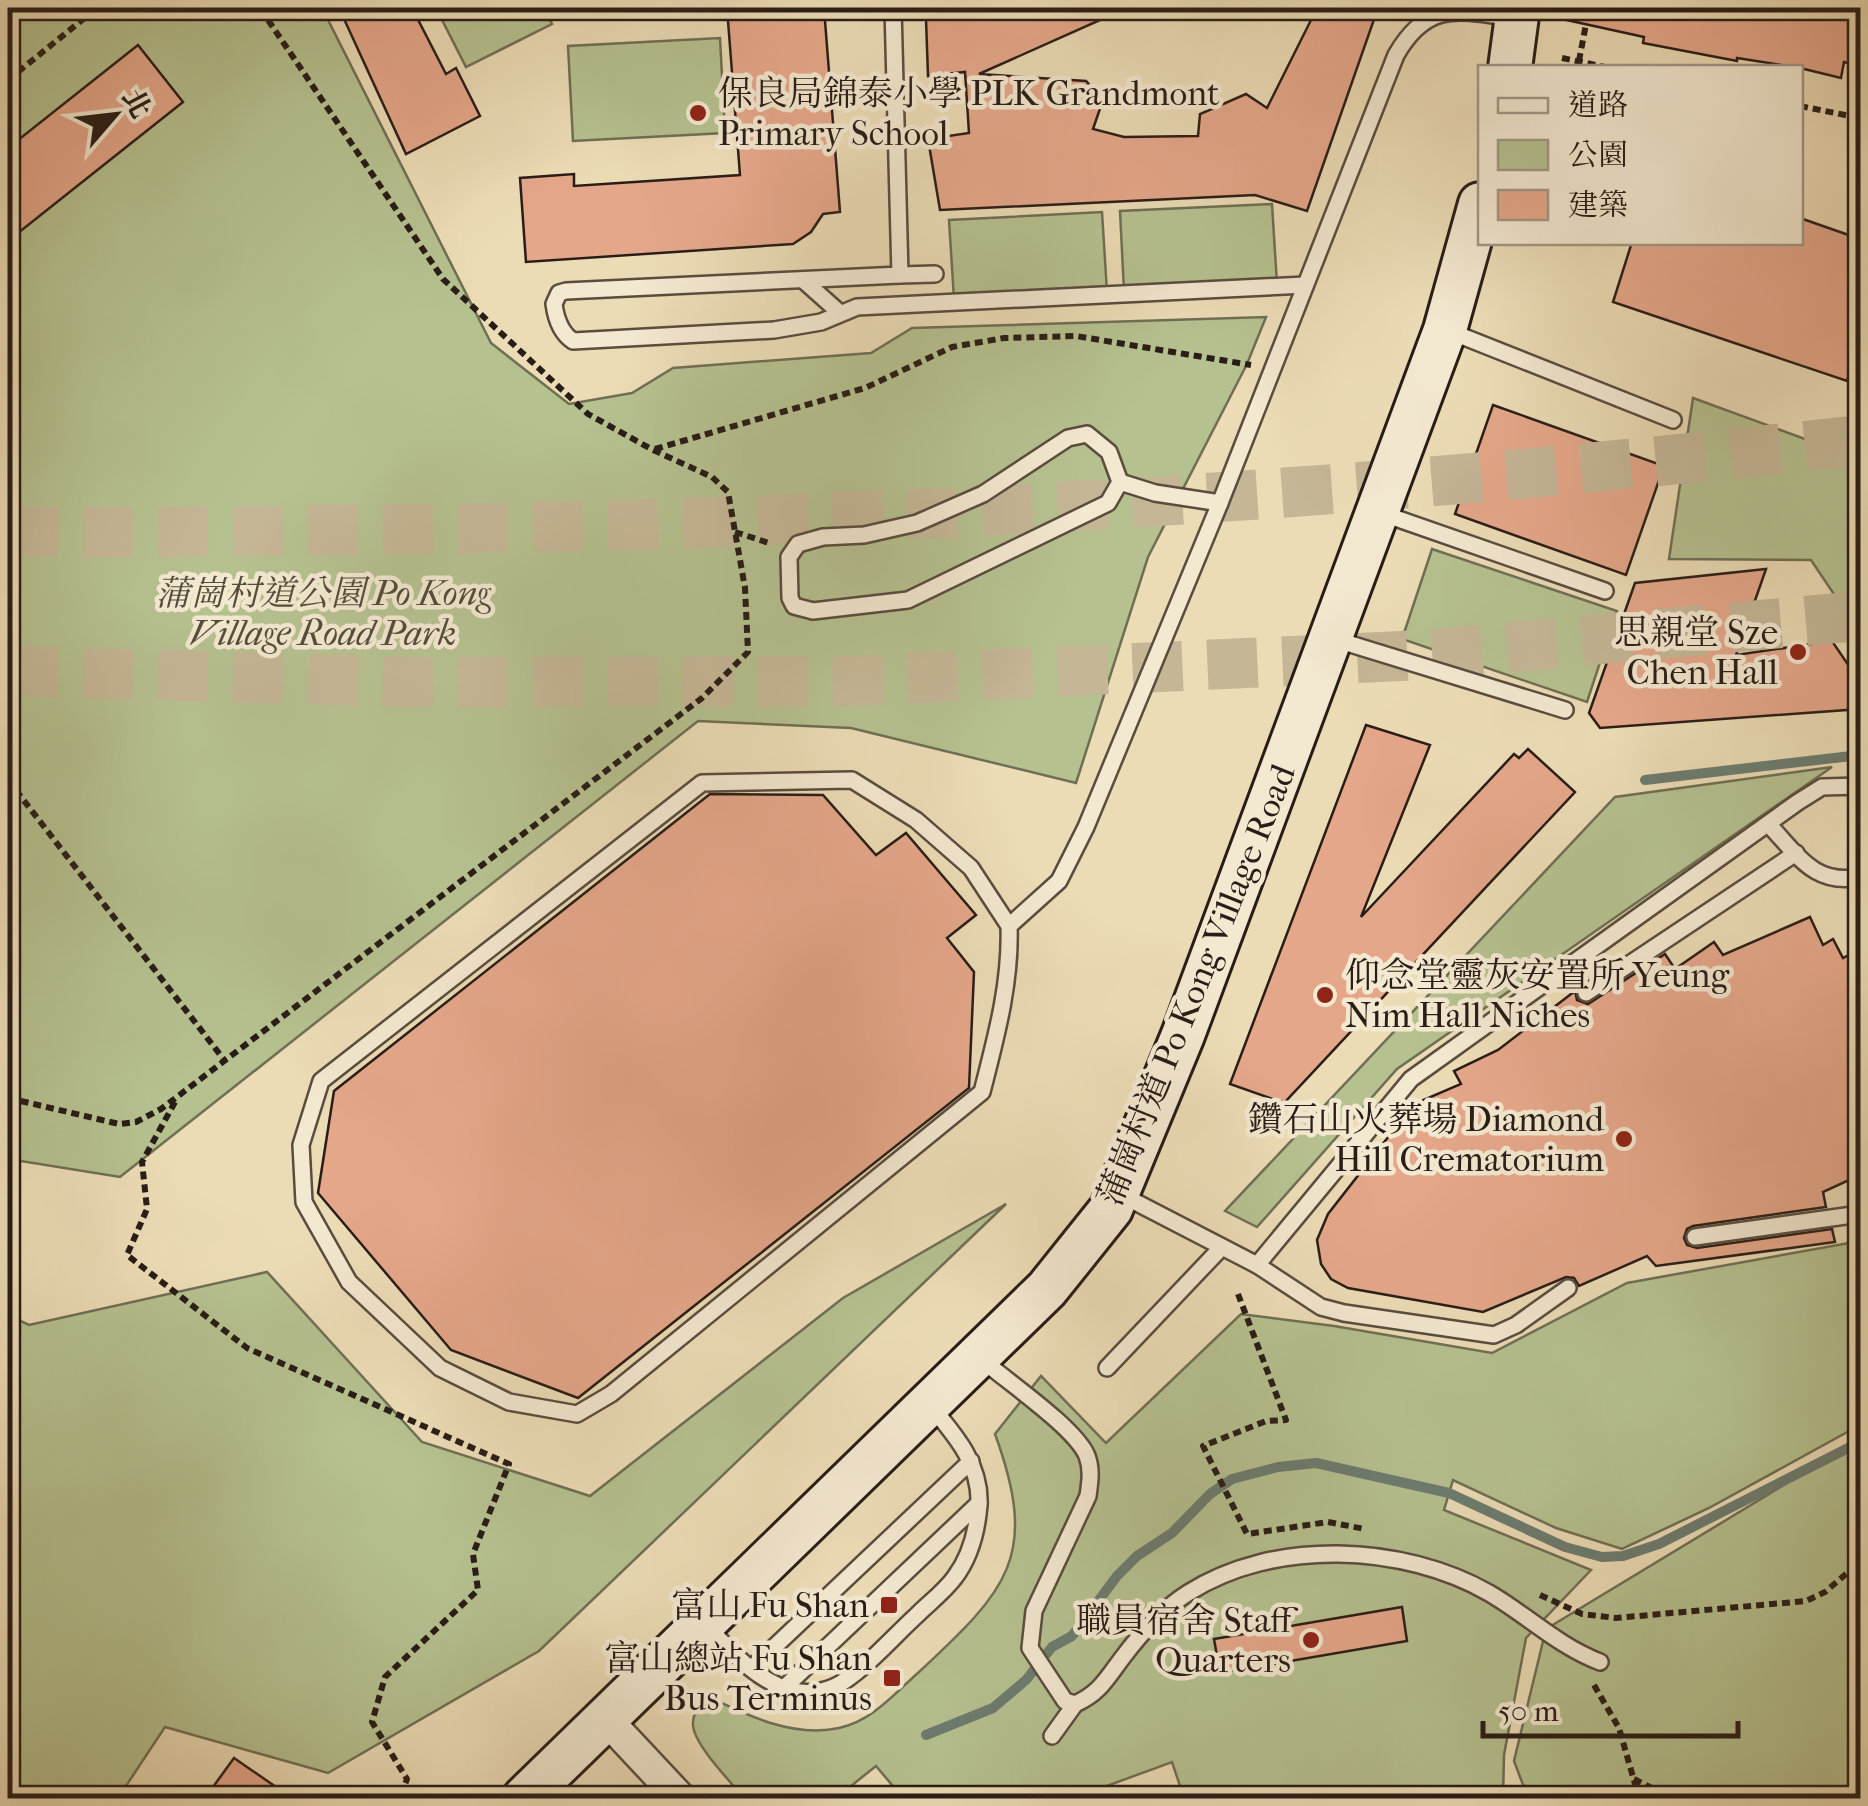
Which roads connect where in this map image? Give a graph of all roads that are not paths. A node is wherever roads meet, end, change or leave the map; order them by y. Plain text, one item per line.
1 (893, 8) edge
2 (1518, 13) edge
3 (1510, 65) edge
4 (1478, 211) edge
5 (934, 274) dead end
6 (900, 275) junction
7 (803, 280) junction
8 (1306, 285) junction
9 (840, 313) junction
10 (1445, 330) junction
11 (1674, 420) dead end
12 (1120, 482) junction
13 (1220, 503) junction
14 (1378, 512) junction
15 (1605, 591) dead end
16 (1331, 638) junction
17 (1564, 710) dead end
18 (1860, 786) edge
19 (1769, 825) junction
20 (1796, 853) junction
21 (1860, 877) edge
22 (1009, 926) junction
23 (1586, 993) dead end
24 (1118, 1193) junction
25 (1860, 1214) edge
26 (1695, 1237) dead end
27 (1222, 1247) junction
28 (1257, 1265) junction
29 (1568, 1288) dead end
30 (978, 1357) junction
31 (1107, 1368) dead end
32 (930, 1405) junction
33 (971, 1461) junction
34 (979, 1503) junction
35 (703, 1623) junction
36 (1600, 1662) dead end
37 (752, 1668) junction
38 (784, 1688) junction
39 (1075, 1704) junction
40 (606, 1718) junction
41 (1052, 1736) dead end
42 (524, 1798) edge
43 (680, 1798) edge

1 - 6 lane
2 - 3 main road
2 - 8 lane
4 - 10 main road, 蒲崗村道 Po Kong Village Road
5 - 6 lane
6 - 7 lane
7 - 9 lane
7 - 9 lane
8 - 9 lane
8 - 13 lane
10 - 11 lane
10 - 14 main road, 蒲崗村道 Po Kong Village Road
12 - 12 lane
12 - 13 lane
13 - 22 lane
14 - 15 lane
14 - 16 main road, 蒲崗村道 Po Kong Village Road
16 - 17 lane
16 - 24 main road, 蒲崗村道 Po Kong Village Road
18 - 19 lane
19 - 20 lane
19 - 28 lane
20 - 21 lane
20 - 23 lane
22 - 22 lane
24 - 27 lane
24 - 30 main road, 蒲崗村道 Po Kong Village Road
25 - 26 lane
27 - 28 lane
27 - 31 lane
28 - 29 lane
30 - 32 main road, 蒲崗村道 Po Kong Village Road
30 - 39 lane
32 - 33 lane
32 - 35 main road, 蒲崗村道 Po Kong Village Road
33 - 34 lane
33 - 37 lane
34 - 38 lane
34 - 38 lane
35 - 37 lane
35 - 40 main road, 蒲崗村道 Po Kong Village Road
36 - 39 lane
37 - 38 lane
39 - 41 lane
40 - 42 main road, 蒲崗村道 Po Kong Village Road
40 - 43 street

